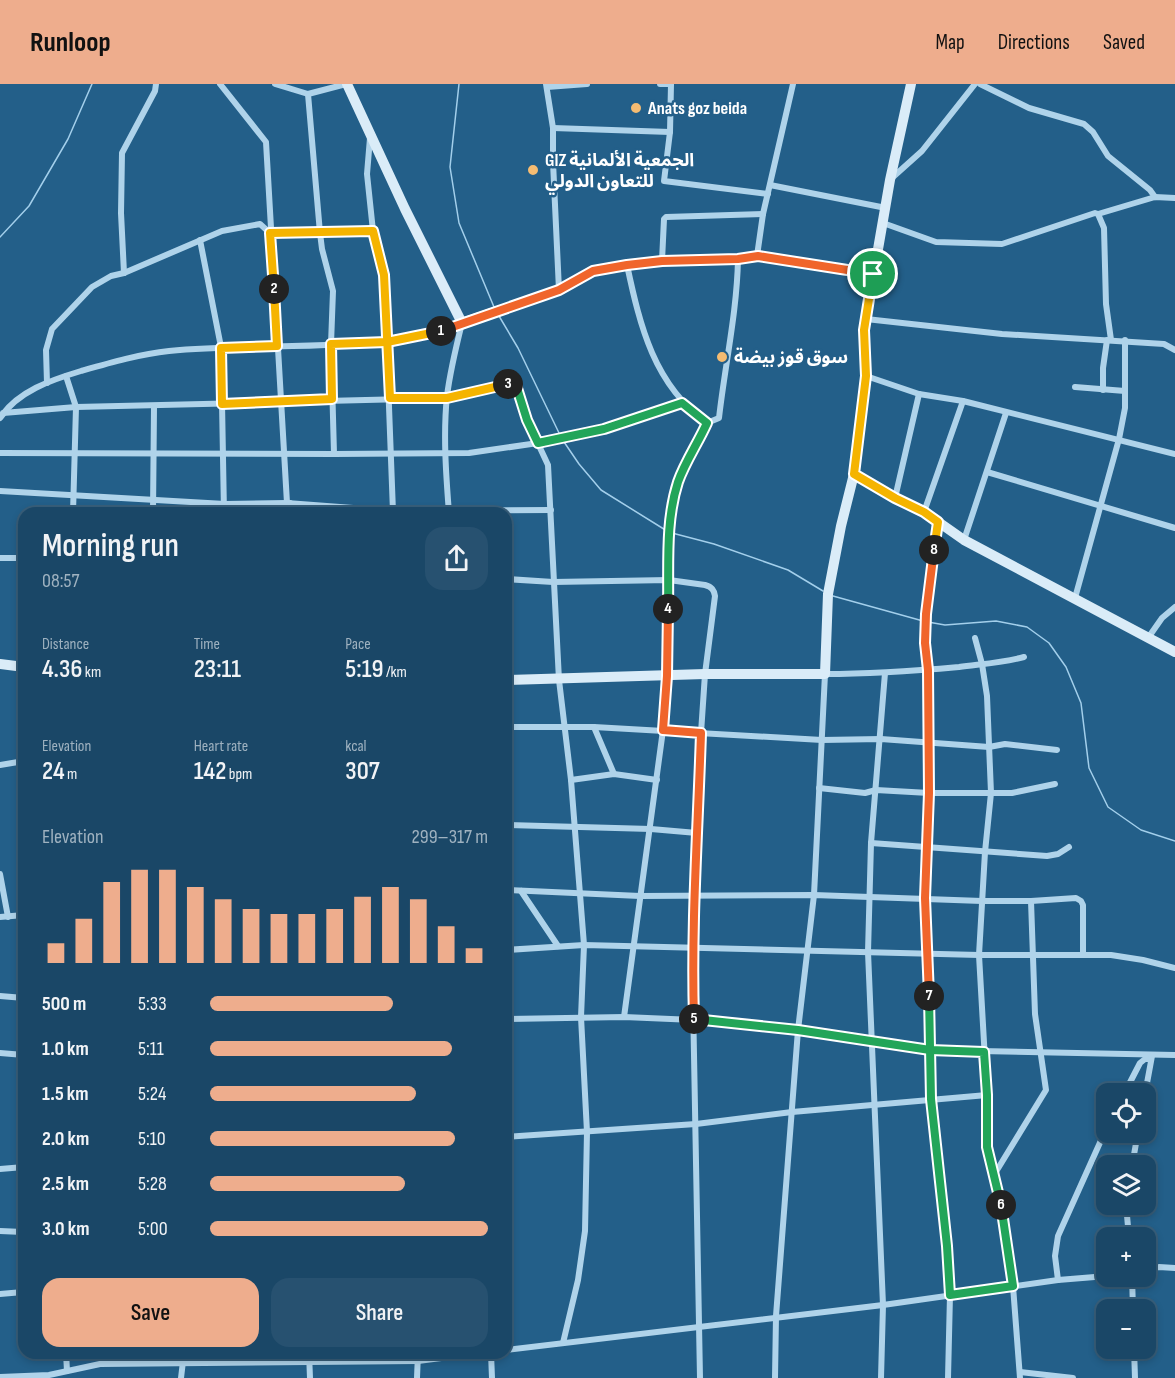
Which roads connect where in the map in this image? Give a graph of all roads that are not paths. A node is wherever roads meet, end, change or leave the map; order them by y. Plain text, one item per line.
1 (156, 84) edge
2 (220, 84) edge
3 (275, 84) edge
4 (346, 84) edge
5 (587, 84) edge
6 (660, 84) edge
7 (671, 84) edge
8 (793, 84) edge
9 (911, 84) edge
10 (975, 84) edge
11 (980, 84) edge
12 (547, 86) edge
13 (308, 94) junction
14 (553, 128) junction
15 (670, 132) junction
16 (370, 136) junction
17 (890, 180) junction
18 (770, 185) junction
19 (768, 194) junction
20 (1155, 197) junction
21 (1175, 198) edge
22 (886, 208) junction
23 (763, 214) junction
24 (1098, 214) junction
25 (883, 223) junction
26 (373, 231) junction
27 (320, 232) junction
28 (270, 233) junction
29 (200, 240) junction
30 (758, 256) junction
31 (738, 259) junction
32 (662, 261) junction
33 (627, 265) junction
34 (124, 273) junction
35 (873, 274) junction
36 (559, 290) junction
37 (866, 319) junction
38 (462, 323) junction
39 (1109, 340) junction
40 (1125, 340) junction
41 (387, 342) junction
42 (331, 344) junction
43 (1164, 344) junction
44 (1175, 344) edge
45 (277, 346) junction
46 (221, 348) junction
47 (1175, 350) edge
48 (66, 376) junction
49 (866, 376) junction
50 (47, 383) junction
51 (1075, 387) dead end
52 (1103, 390) junction
53 (1125, 391) junction
54 (919, 394) junction
55 (390, 398) junction
56 (447, 398) junction
57 (332, 399) junction
58 (963, 401) junction
59 (282, 402) junction
60 (682, 403) junction
61 (222, 404) junction
62 (76, 407) junction
63 (154, 407) junction
64 (1006, 413) junction
65 (2, 416) edge
66 (707, 423) junction
67 (1119, 439) junction
68 (538, 443) junction
69 (75, 452) junction
70 (0, 453) edge
71 (154, 453) junction
72 (223, 453) junction
73 (284, 453) junction
74 (392, 453) junction
75 (446, 453) junction
76 (334, 454) junction
77 (1175, 454) edge
78 (987, 471) junction
79 (854, 474) junction
80 (0, 492) edge
81 (74, 495) junction
82 (895, 498) junction
83 (154, 499) junction
84 (289, 503) junction
85 (225, 504) junction
86 (1102, 506) junction
87 (73, 507) edge
88 (153, 507) edge
89 (225, 507) edge
90 (290, 507) edge
91 (335, 507) edge
92 (393, 507) edge
93 (449, 507) edge
94 (551, 510) junction
95 (512, 511) edge
96 (924, 512) junction
97 (938, 522) junction
98 (1175, 528) edge
99 (964, 540) junction
100 (0, 558) edge
101 (18, 558) edge
102 (512, 579) edge
103 (669, 580) junction
104 (553, 582) junction
105 (1075, 598) junction
106 (1175, 607) edge
107 (975, 638) dead end
108 (1148, 638) junction
109 (1175, 652) edge
110 (1024, 657) dead end
111 (0, 664) edge
112 (982, 664) junction
113 (18, 667) edge
114 (928, 670) junction
115 (885, 673) junction
116 (705, 674) junction
117 (825, 674) junction
118 (667, 676) junction
119 (512, 680) edge
120 (559, 680) junction
121 (512, 727) edge
122 (594, 727) junction
123 (563, 728) junction
124 (663, 730) junction
125 (701, 733) junction
126 (881, 739) junction
127 (822, 740) junction
128 (929, 743) junction
129 (989, 747) junction
130 (1057, 750) dead end
131 (18, 762) edge
132 (0, 765) edge
133 (614, 774) junction
134 (571, 780) junction
135 (657, 780) junction
136 (1055, 784) dead end
137 (819, 788) junction
138 (876, 790) junction
139 (929, 793) junction
140 (991, 793) junction
141 (512, 825) edge
142 (574, 827) junction
143 (651, 829) junction
144 (697, 833) junction
145 (871, 843) junction
146 (928, 846) junction
147 (1069, 847) dead end
148 (985, 852) junction
149 (0, 874) edge
150 (512, 890) edge
151 (521, 891) junction
152 (579, 894) junction
153 (693, 895) junction
154 (814, 895) junction
155 (640, 896) junction
156 (868, 897) junction
157 (925, 898) junction
158 (982, 901) junction
159 (1031, 901) junction
160 (18, 916) edge
161 (0, 917) edge
162 (8, 917) junction
163 (584, 945) junction
164 (558, 946) junction
165 (633, 946) junction
166 (692, 946) junction
167 (512, 950) edge
168 (808, 951) junction
169 (868, 952) junction
170 (928, 954) junction
171 (978, 955) junction
172 (1032, 955) junction
173 (1083, 955) junction
174 (1175, 968) edge
175 (0, 996) edge
176 (18, 998) edge
177 (581, 1017) junction
178 (624, 1017) junction
179 (512, 1019) edge
180 (694, 1020) junction
181 (798, 1030) junction
182 (872, 1042) junction
183 (930, 1050) junction
184 (984, 1052) junction
185 (0, 1053) edge
186 (18, 1054) edge
187 (1040, 1054) junction
188 (1175, 1056) edge
189 (1152, 1058) junction
190 (1130, 1083) edge
191 (1147, 1083) edge
192 (987, 1095) junction
193 (931, 1099) junction
194 (874, 1104) junction
195 (792, 1112) junction
196 (696, 1124) junction
197 (587, 1132) junction
198 (512, 1137) edge
199 (1100, 1143) edge
200 (18, 1168) edge
201 (0, 1169) edge
202 (994, 1175) junction
203 (0, 1231) edge
204 (18, 1232) edge
205 (1156, 1268) edge
206 (1175, 1268) edge
207 (1096, 1277) edge
208 (1058, 1280) junction
209 (1013, 1286) junction
210 (18, 1292) edge
211 (0, 1294) edge
212 (950, 1295) junction
213 (883, 1305) junction
214 (776, 1316) junction
215 (698, 1328) junction
216 (563, 1343) junction
217 (512, 1349) edge
218 (66, 1359) edge
219 (183, 1359) edge
220 (434, 1359) edge
221 (491, 1359) edge
222 (1134, 1359) edge
223 (418, 1361) junction
224 (309, 1362) junction
225 (183, 1363) junction
226 (67, 1371) junction
227 (1020, 1375) edge
228 (0, 1377) edge
229 (181, 1378) edge
230 (310, 1378) edge
231 (417, 1378) edge
232 (492, 1378) edge
233 (700, 1378) edge
234 (775, 1378) edge
235 (881, 1378) edge
236 (948, 1378) edge
237 (1073, 1378) edge
238 (1135, 1378) edge

1 - 34 street
2 - 28 street
3 - 13 street
4 - 13 street
4 - 16 main road
5 - 12 street
6 - 7 street
7 - 15 street
8 - 18 street
9 - 17 main road
10 - 17 street
11 - 20 street
12 - 14 street
13 - 27 street
14 - 15 street
14 - 36 street
15 - 19 street
16 - 26 street
16 - 38 main road
17 - 22 main road
18 - 19 street
18 - 22 street
19 - 23 street
20 - 21 street
20 - 24 street
22 - 25 main road
23 - 30 street
23 - 32 street
24 - 25 street
24 - 39 street
25 - 35 main road
26 - 27 street
26 - 41 street
27 - 28 street
27 - 42 street
28 - 29 street
28 - 45 street
29 - 34 street
29 - 46 street
30 - 31 main road
30 - 35 main road
31 - 32 main road
31 - 66 street
32 - 33 main road
33 - 36 main road
33 - 60 street
34 - 50 street
35 - 37 main road
36 - 38 main road
37 - 39 street
37 - 49 main road
38 - 41 street
38 - 56 street
39 - 40 street
39 - 52 street
40 - 43 street
40 - 53 street
41 - 42 street
41 - 55 street
42 - 45 street
42 - 57 street
43 - 44 street
43 - 47 street
45 - 46 street
45 - 59 street
46 - 48 street
46 - 61 street
48 - 50 street
48 - 62 street
49 - 54 street
49 - 79 main road
50 - 65 street
51 - 52 street
52 - 53 street
53 - 67 street
54 - 58 street
54 - 82 street
55 - 56 street
55 - 57 street
55 - 74 street
56 - 68 street
56 - 75 street
57 - 59 street
57 - 76 street
58 - 64 street
58 - 96 street
59 - 61 street
59 - 73 street
60 - 66 street
60 - 68 street
61 - 63 street
61 - 72 street
62 - 63 street
62 - 65 street
62 - 69 street
63 - 71 street
64 - 67 street
64 - 78 street
66 - 103 street
67 - 77 street
67 - 86 street
68 - 75 street
68 - 94 street
69 - 70 street
69 - 71 street
69 - 81 street
71 - 72 street
71 - 83 street
72 - 73 street
72 - 85 street
73 - 76 street
73 - 84 street
74 - 75 street
74 - 76 street
74 - 92 street
75 - 93 street
78 - 86 street
78 - 99 street
79 - 82 main road
79 - 117 main road
80 - 81 street
81 - 83 street
81 - 87 street
82 - 96 main road
83 - 85 street
83 - 88 street
84 - 85 street
84 - 90 street
84 - 91 street
85 - 89 street
86 - 98 street
86 - 105 street
94 - 95 street
94 - 104 street
96 - 97 main road
97 - 99 main road
97 - 114 street
99 - 105 main road
100 - 101 street
102 - 104 street
103 - 104 street
103 - 116 street
103 - 118 street
104 - 120 street
105 - 108 main road
106 - 108 street
107 - 112 street
108 - 109 main road
110 - 112 street
111 - 113 main road
112 - 114 street
112 - 129 street
114 - 115 street
114 - 128 street
115 - 117 street
115 - 126 street
116 - 117 main road
116 - 118 main road
116 - 125 street
117 - 127 street
118 - 120 main road
118 - 124 street
119 - 120 main road
120 - 123 street
121 - 123 street
122 - 123 street
122 - 124 street
122 - 133 street
123 - 134 street
124 - 125 street
124 - 135 street
125 - 127 street
125 - 144 street
126 - 127 street
126 - 128 street
126 - 138 street
127 - 137 street
128 - 129 street
128 - 139 street
129 - 130 street
129 - 140 street
131 - 132 street
133 - 134 street
133 - 135 street
134 - 142 street
135 - 143 street
136 - 140 street
137 - 138 street
137 - 154 street
138 - 139 street
138 - 145 street
139 - 140 street
139 - 146 street
140 - 148 street
141 - 142 street
142 - 143 street
142 - 152 street
143 - 144 street
143 - 155 street
144 - 153 street
145 - 146 street
145 - 156 street
146 - 148 street
146 - 157 street
147 - 148 street
148 - 158 street
149 - 162 street
150 - 151 street
151 - 152 street
151 - 164 street
152 - 155 street
152 - 163 street
153 - 154 street
153 - 155 street
153 - 166 street
154 - 156 street
154 - 168 street
155 - 165 street
156 - 157 street
156 - 169 street
157 - 158 street
157 - 170 street
158 - 159 street
158 - 171 street
159 - 172 street
159 - 173 street
160 - 162 street
161 - 162 street
163 - 164 street
163 - 165 street
163 - 177 street
164 - 167 street
165 - 166 street
165 - 178 street
166 - 168 street
166 - 180 street
168 - 169 street
168 - 181 street
169 - 170 street
169 - 182 street
170 - 171 street
170 - 183 street
171 - 172 street
171 - 184 street
172 - 173 street
172 - 187 street
173 - 174 street
175 - 176 street
177 - 178 street
177 - 179 street
177 - 197 street
178 - 180 street
180 - 181 street
180 - 196 street
181 - 182 street
181 - 195 street
182 - 183 street
182 - 194 street
183 - 184 street
183 - 193 street
184 - 187 street
184 - 192 street
185 - 186 street
187 - 189 street
187 - 202 street
188 - 189 street
189 - 190 street
189 - 191 street
192 - 193 street
192 - 202 street
193 - 194 street
193 - 212 street
194 - 195 street
194 - 213 street
195 - 196 street
195 - 214 street
196 - 197 street
196 - 215 street
197 - 198 street
197 - 216 street
199 - 208 street
200 - 201 street
202 - 209 street
203 - 204 street
205 - 206 street
207 - 208 street
208 - 209 street
209 - 212 street
209 - 227 street
210 - 211 street
212 - 213 street
212 - 236 street
213 - 214 street
213 - 235 street
214 - 215 street
214 - 234 street
215 - 216 street
215 - 233 street
216 - 217 street
218 - 226 street
219 - 225 street
220 - 223 street
221 - 232 street
222 - 238 street
223 - 224 street
223 - 231 street
224 - 225 street
224 - 230 street
225 - 226 street
225 - 229 street
226 - 228 street
227 - 237 street

